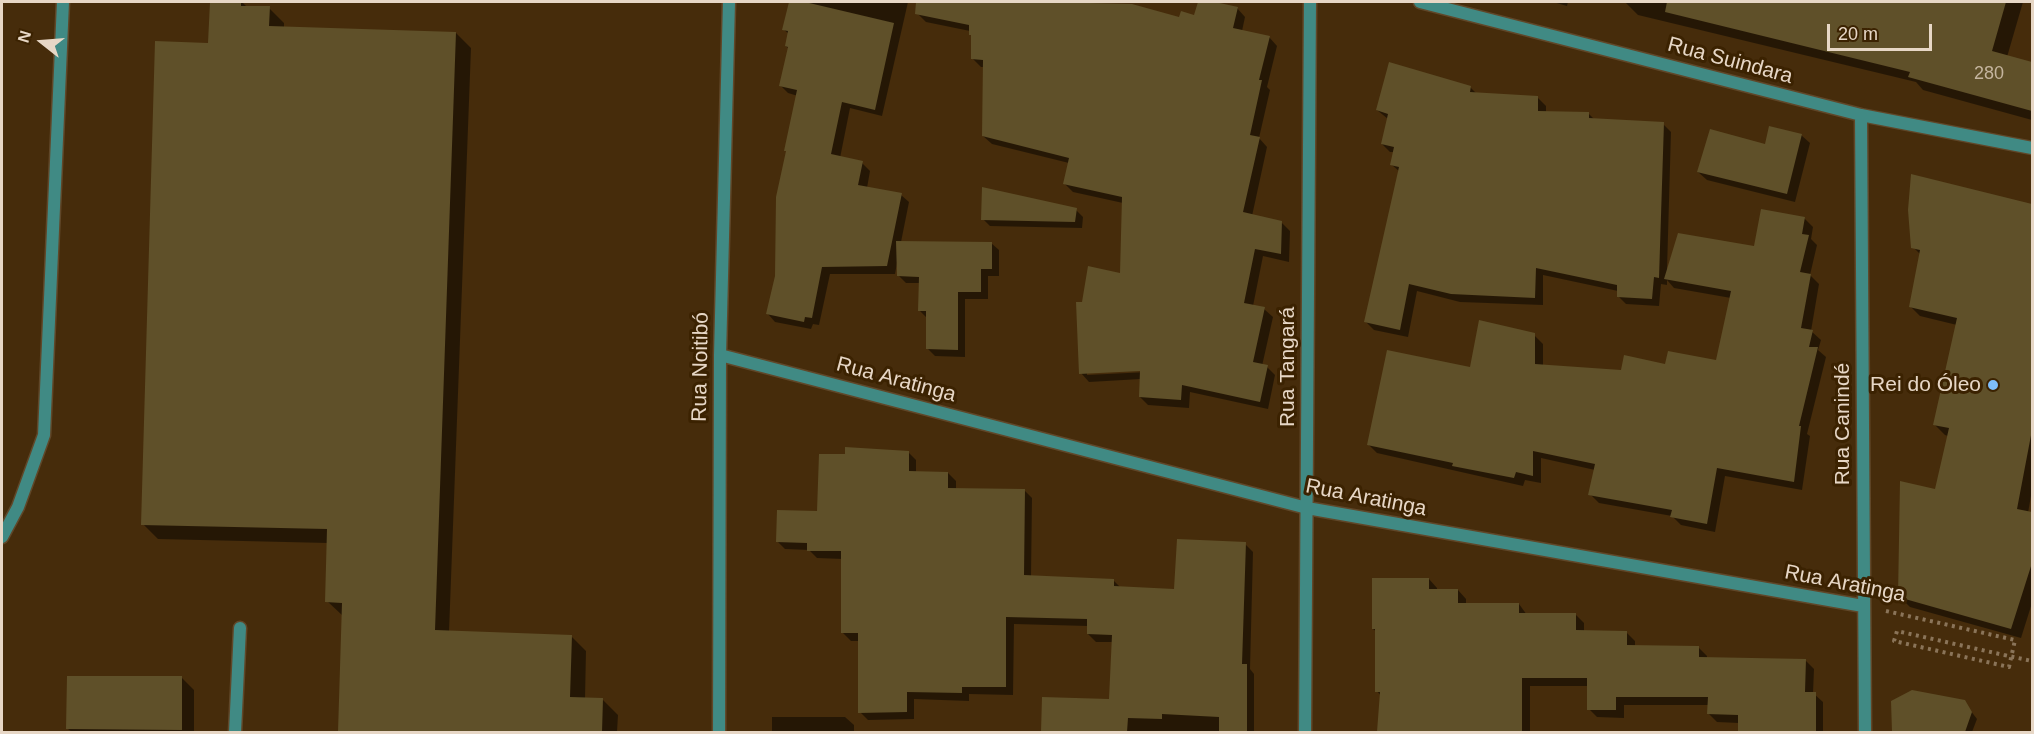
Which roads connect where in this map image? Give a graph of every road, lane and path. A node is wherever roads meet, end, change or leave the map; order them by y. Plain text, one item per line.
1 (63, 2) edge
2 (729, 2) edge
3 (1310, 2) edge
4 (1420, 2) edge
5 (1861, 116) junction
6 (2032, 148) edge
7 (720, 355) junction
8 (1307, 508) junction
9 (2, 537) edge
10 (1863, 606) junction
11 (240, 628) dead end
12 (2032, 661) edge
13 (235, 732) edge
14 (719, 732) edge
15 (1305, 732) edge
16 (1865, 732) edge

1 - 9 street
2 - 7 street, Rua Noitibó
3 - 8 street, Rua Tangará
4 - 5 street, Rua Suindara
5 - 6 street, Rua Suindara
5 - 10 street, Rua Canindé
7 - 8 street, Rua Aratinga
7 - 14 street, Rua Noitibó
8 - 10 street, Rua Aratinga
8 - 15 street, Rua Tangará
10 - 12 path, Rua Aratinga, bridge
10 - 16 street, Rua Canindé
11 - 13 street

